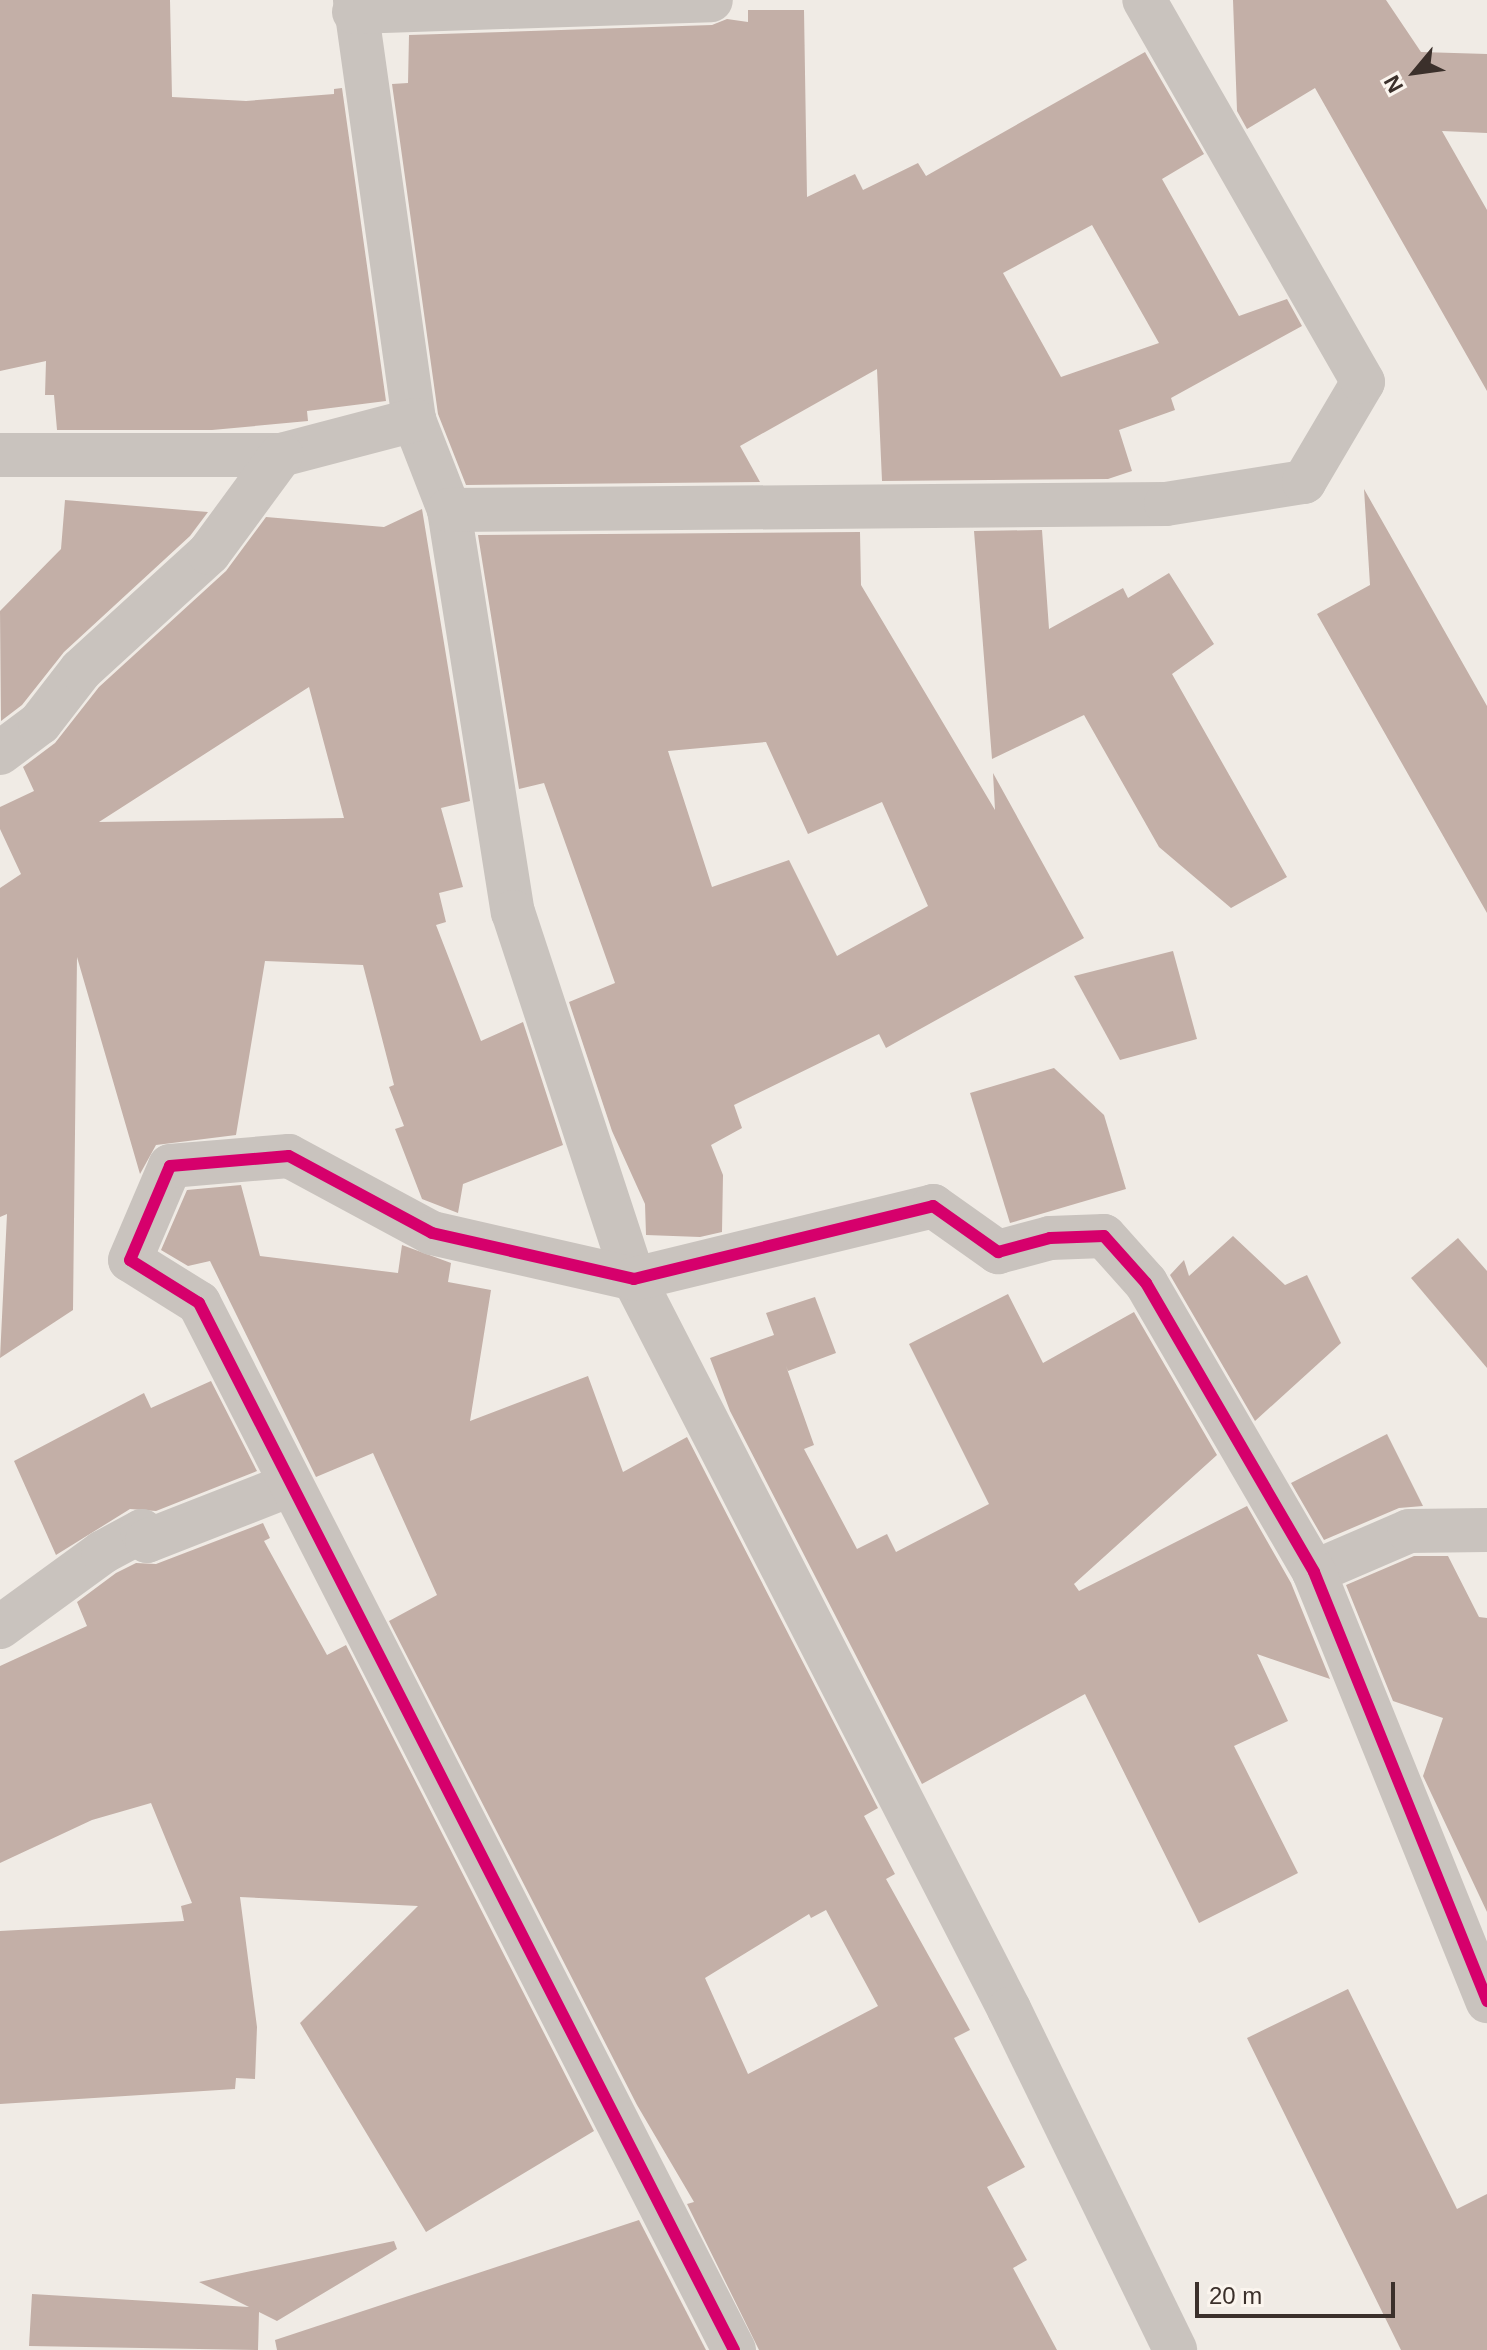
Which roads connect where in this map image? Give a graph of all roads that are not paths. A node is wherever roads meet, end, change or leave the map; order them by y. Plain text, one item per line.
1 (711, 0) edge
2 (1144, 0) edge
3 (354, 6) edge
4 (414, 420) junction
5 (0, 455) edge
6 (281, 455) junction
7 (449, 510) junction
8 (0, 753) edge
9 (634, 1279) junction
10 (290, 1485) junction
11 (1487, 1530) edge
12 (1314, 1572) junction
13 (0, 1627) edge
14 (1487, 2001) edge
15 (734, 2350) edge
16 (1175, 2350) edge

1 - 3 street
2 - 7 street
3 - 4 street
4 - 6 street
4 - 7 street
5 - 6 street
6 - 8 street
7 - 9 street
9 - 10 street
9 - 12 street
9 - 16 street
10 - 13 street
10 - 15 street
11 - 12 street
12 - 14 street

